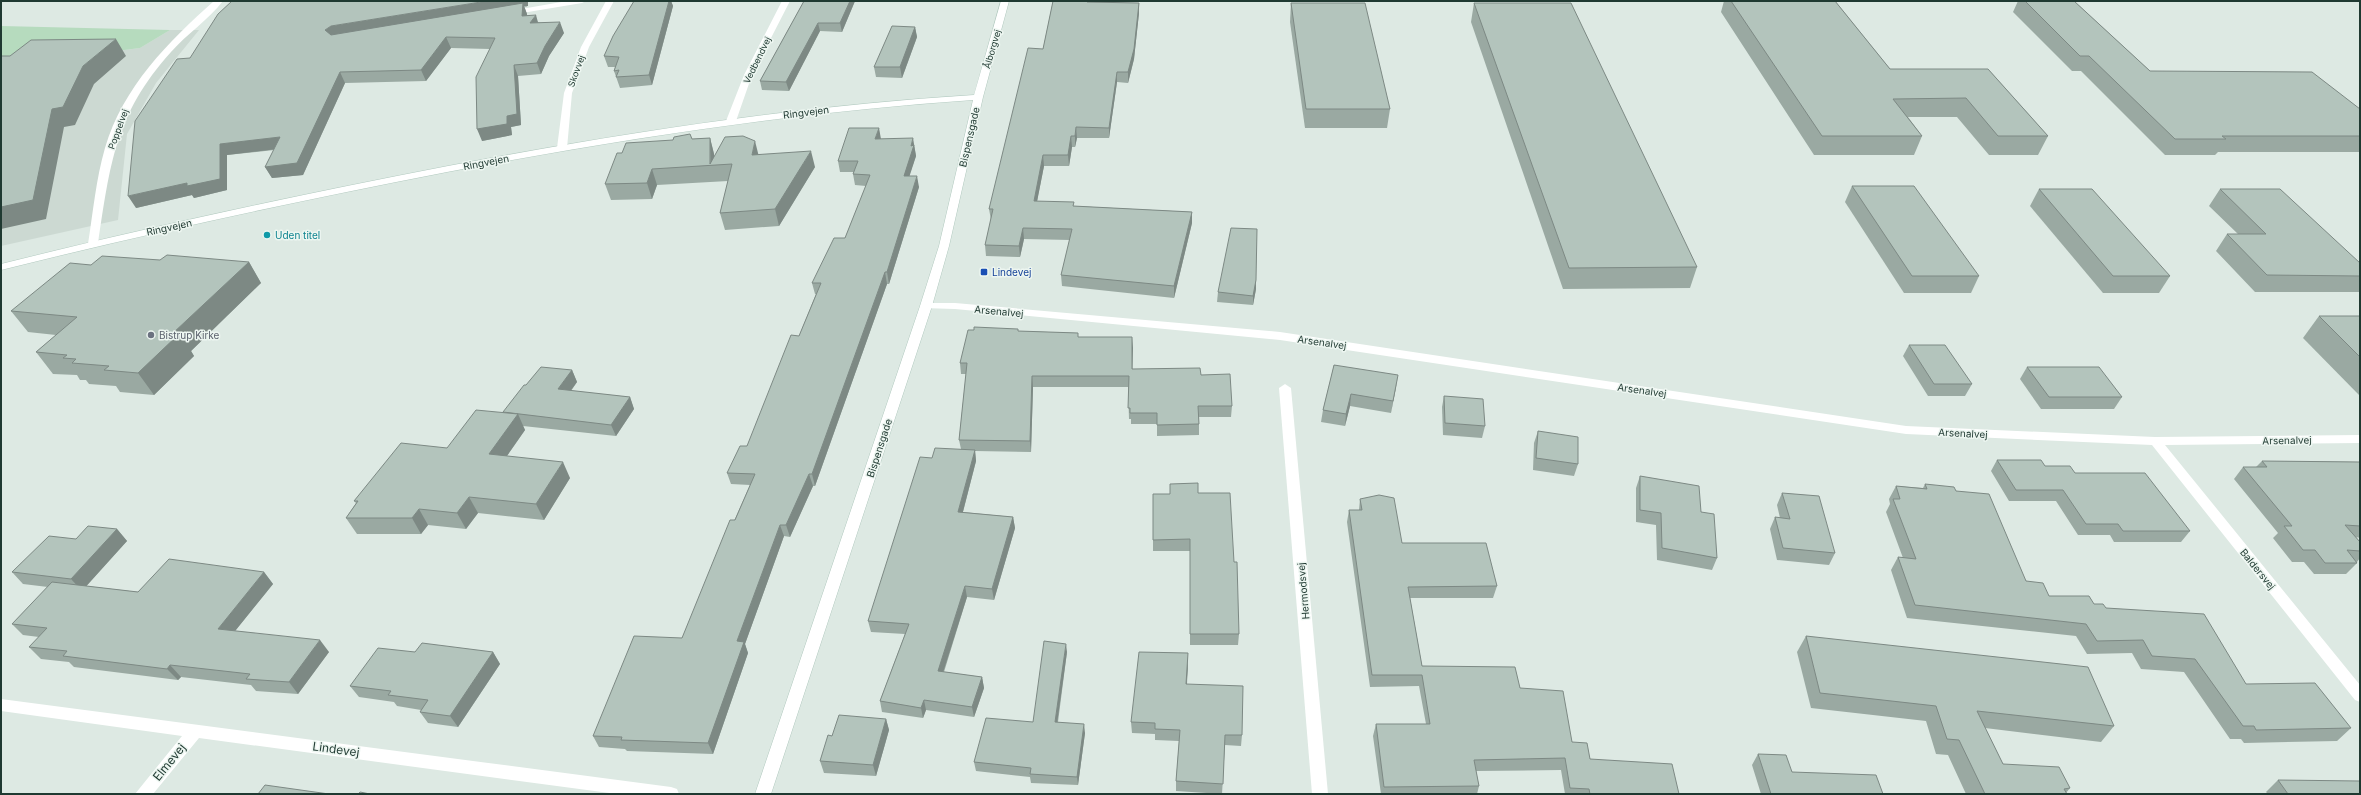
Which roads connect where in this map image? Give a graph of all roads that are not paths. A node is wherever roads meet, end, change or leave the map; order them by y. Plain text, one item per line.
1 (219, 1) edge
2 (582, 1) edge
3 (610, 1) edge
4 (786, 1) edge
5 (1005, 1) edge
6 (497, 15) edge
7 (978, 97) junction
8 (731, 121) junction
9 (562, 148) junction
10 (93, 244) junction
11 (1, 267) edge
12 (926, 306) junction
13 (1285, 388) dead end
14 (2360, 439) edge
15 (2155, 441) junction
16 (2360, 696) edge
17 (1, 705) edge
18 (196, 730) junction
19 (143, 794) edge
20 (671, 794) edge
21 (764, 794) edge
22 (1320, 794) edge

1 - 10 street, Poppelvej
2 - 6 street
3 - 9 street, Skovvej
4 - 8 street, Vedbendvej
5 - 7 street, Ålborgvej
7 - 8 street, Ringvejen
7 - 12 street, Bispensgade
8 - 9 street, Ringvejen
9 - 10 street, Ringvejen
10 - 11 street, Ringvejen
12 - 15 street, Arsenalvej
12 - 21 street, Bispensgade
13 - 22 street, Hermodsvej
14 - 15 street, Arsenalvej
15 - 16 street, Baldersvej
17 - 18 street, Lindevej
18 - 19 street, Elmevej
18 - 20 street, Lindevej

